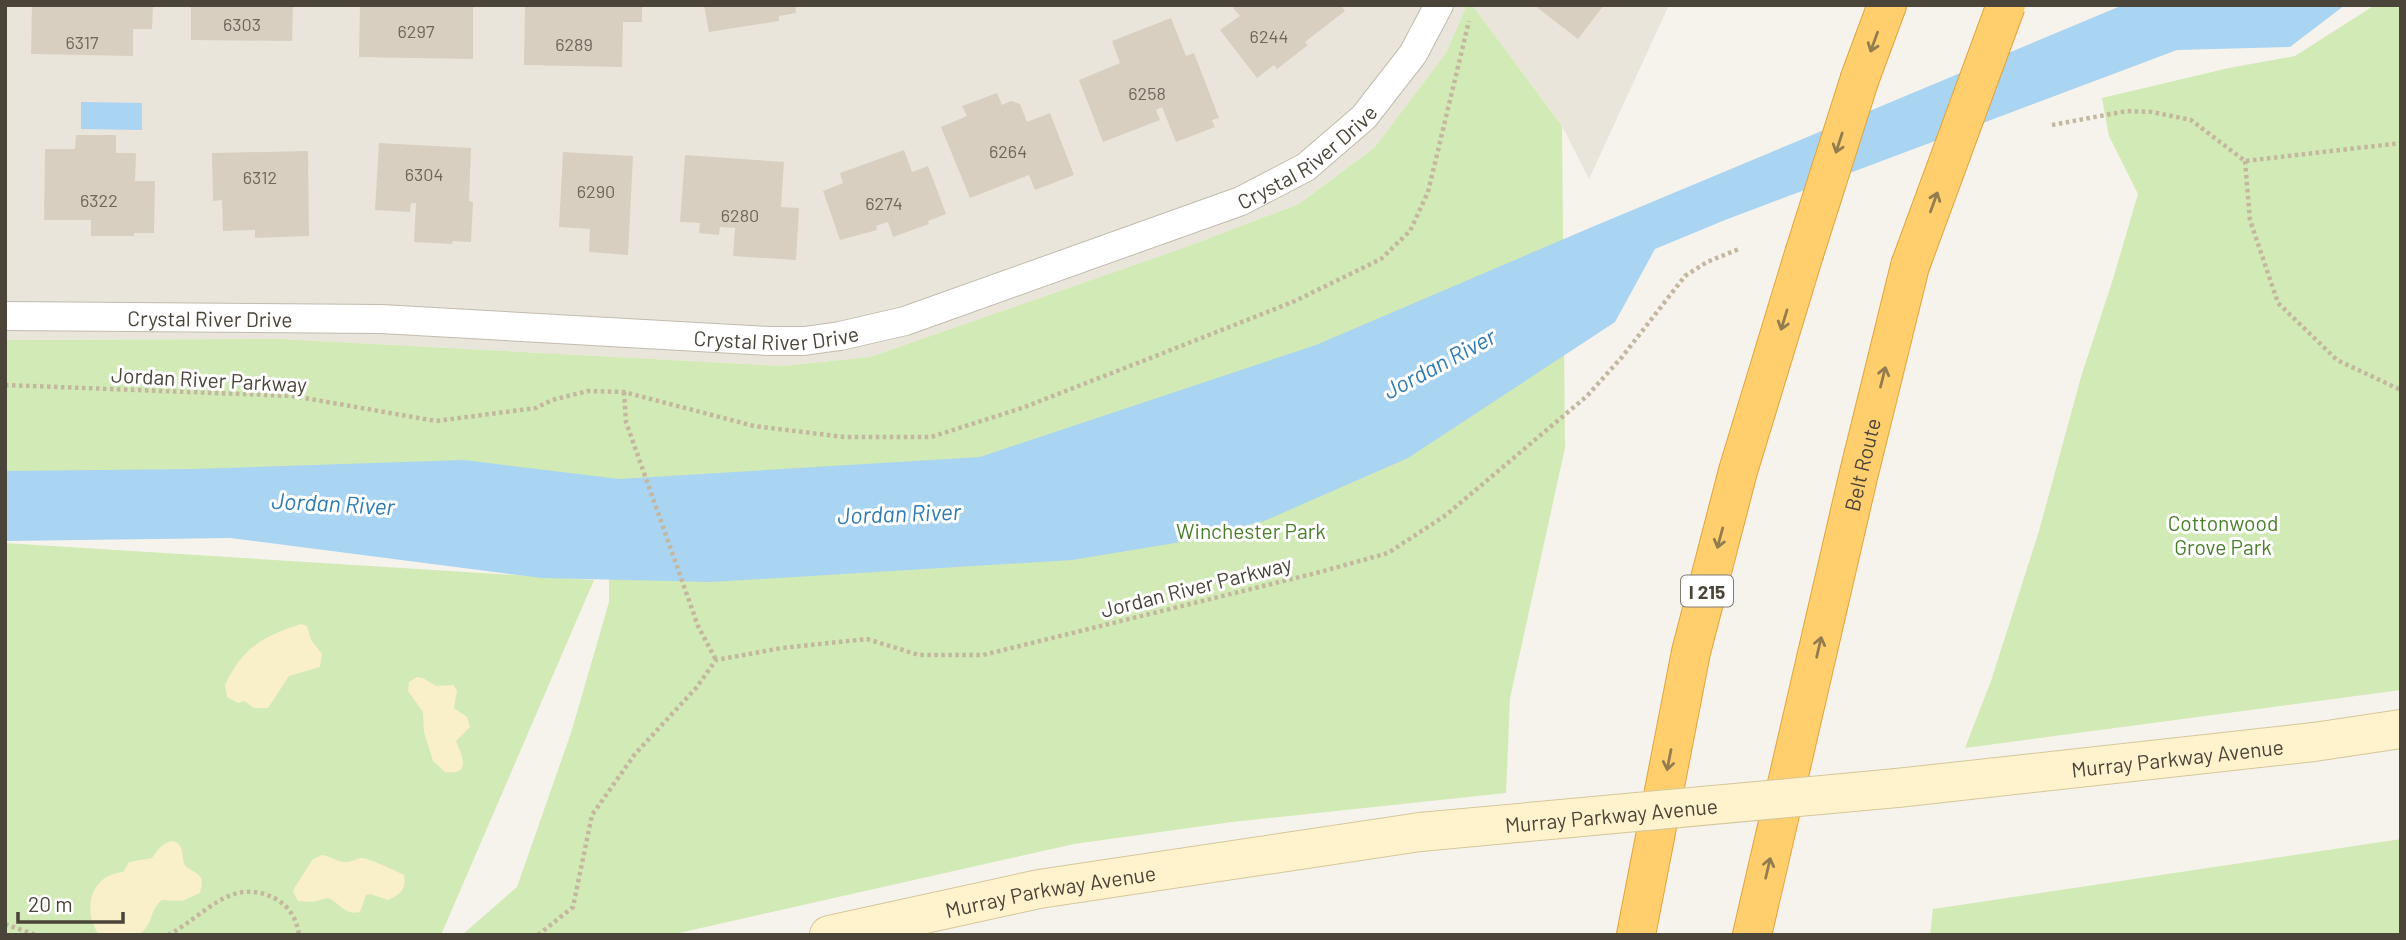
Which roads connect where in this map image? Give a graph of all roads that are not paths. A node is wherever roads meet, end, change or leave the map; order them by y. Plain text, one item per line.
1 (1439, 5) edge
2 (1887, 5) edge
3 (2006, 5) edge
4 (5, 316) edge
5 (2401, 729) edge
6 (829, 935) edge
7 (1636, 935) edge
8 (1752, 935) edge

1 - 4 street, Crystal River Drive
2 -> 7 highway, I 215, bridge
8 -> 3 highway, Belt Route, bridge
5 - 6 street, Murray Parkway Avenue, bridge

